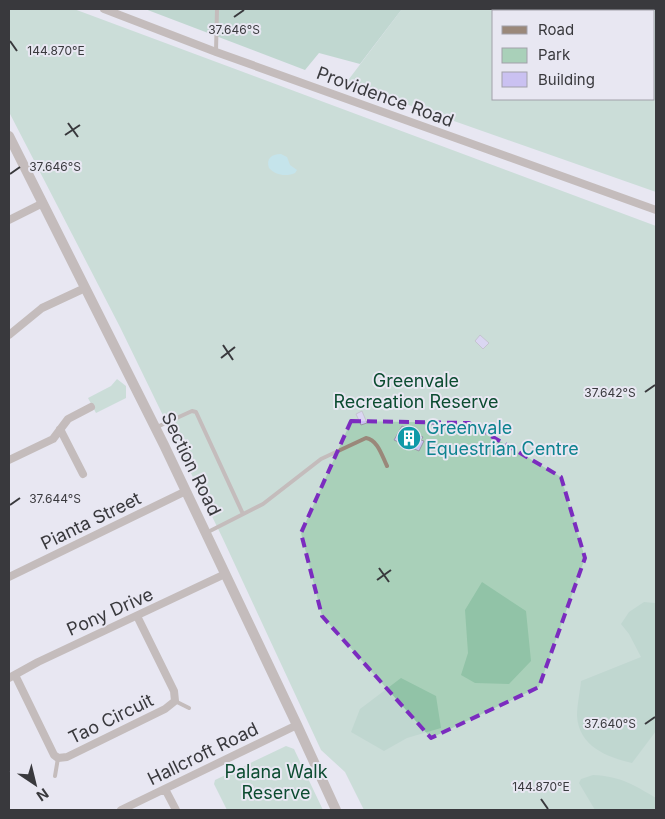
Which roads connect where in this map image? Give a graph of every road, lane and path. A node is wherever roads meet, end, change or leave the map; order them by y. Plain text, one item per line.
1 (104, 9) edge
2 (217, 9) edge
3 (216, 52) junction
4 (9, 136) edge
5 (43, 203) junction
6 (656, 210) edge
7 (9, 220) edge
8 (85, 288) junction
9 (9, 335) edge
10 (91, 407) dead end
11 (155, 428) junction
12 (60, 429) junction
13 (9, 460) edge
14 (387, 466) dead end
15 (83, 474) dead end
16 (186, 491) junction
17 (243, 514) junction
18 (206, 533) junction
19 (226, 574) junction
20 (9, 577) edge
21 (137, 616) junction
22 (12, 677) edge
23 (175, 701) junction
24 (189, 708) dead end
25 (297, 725) junction
26 (58, 758) junction
27 (55, 776) dead end
28 (165, 789) junction
29 (121, 810) edge
30 (176, 810) edge
31 (336, 810) edge

1 - 3 street, Providence Road
2 - 3 lane
3 - 6 street, Providence Road
4 - 5 street, Section Road
5 - 7 street
5 - 8 street, Section Road
8 - 9 street
8 - 11 street, Section Road
10 - 12 street
11 - 16 street, Section Road
11 - 17 lane
12 - 13 street
12 - 15 street
14 - 17 lane
16 - 18 street, Section Road
16 - 20 street, Pianta Street
17 - 18 lane
18 - 19 street, Section Road
19 - 21 street, Pony Drive
19 - 25 street, Section Road
21 - 22 street, Pony Drive
21 - 23 street, Tao Circuit
22 - 26 street, Tao Circuit
23 - 24 lane
23 - 26 street, Tao Circuit
25 - 28 street, Hallcroft Road
25 - 31 street, Section Road
26 - 27 lane
28 - 29 street, Hallcroft Road
28 - 30 street

